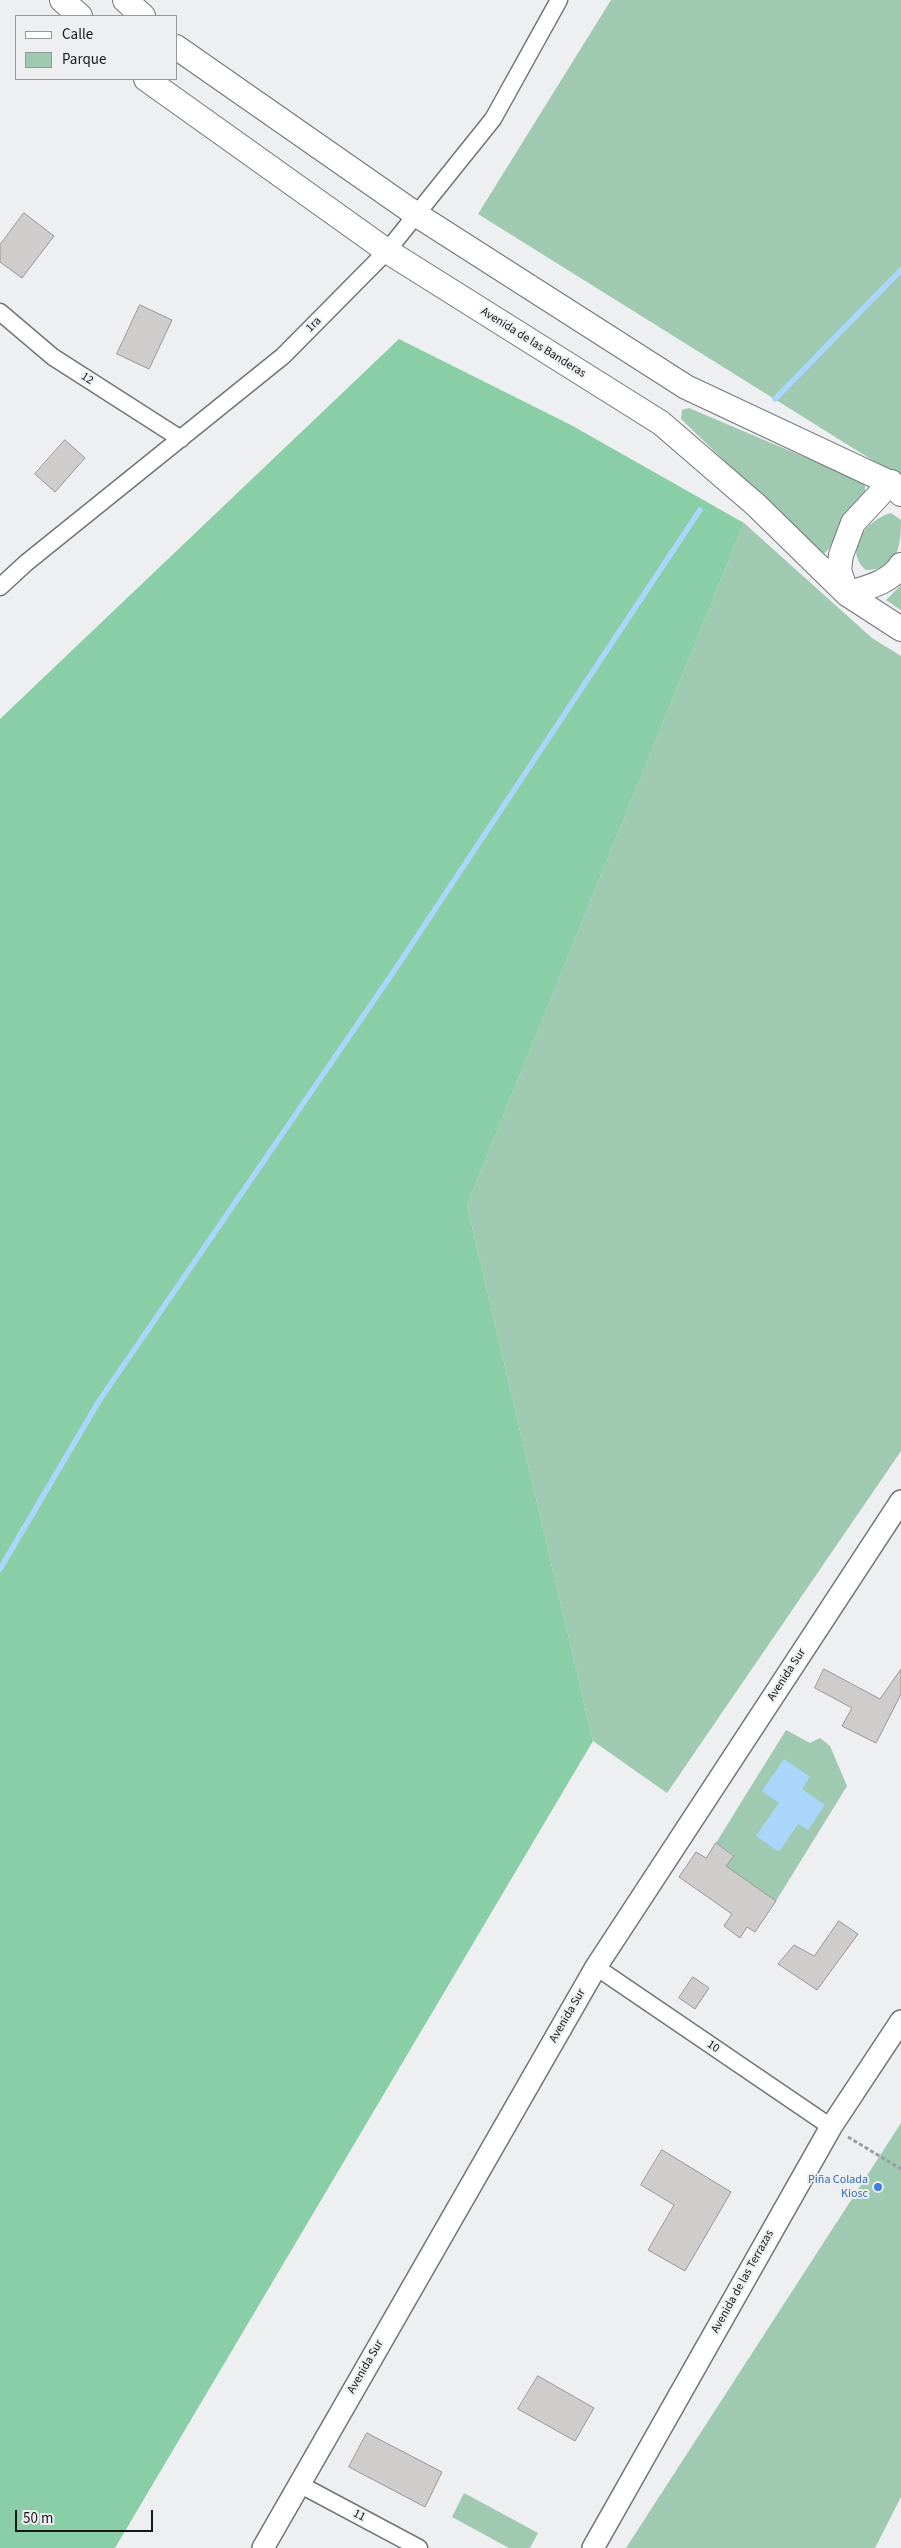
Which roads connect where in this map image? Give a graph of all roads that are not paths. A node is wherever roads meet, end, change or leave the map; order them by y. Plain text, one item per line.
1 (62, 0) edge
2 (125, 0) edge
3 (559, 0) edge
4 (79, 15) edge
5 (142, 15) edge
6 (178, 48) edge
7 (147, 80) edge
8 (417, 215) junction
9 (387, 251) junction
10 (0, 312) edge
11 (181, 439) junction
12 (898, 488) edge
13 (901, 566) edge
14 (0, 587) edge
15 (847, 594) junction
16 (901, 630) edge
17 (901, 1501) edge
18 (596, 1968) junction
19 (901, 2021) edge
20 (830, 2127) junction
21 (299, 2484) junction
22 (263, 2548) edge
23 (419, 2548) edge
24 (593, 2548) edge

1 - 4 main road
2 - 5 main road
3 - 8 street, 1ra
6 - 8 main road
7 - 9 main road, Avenida de las Banderas
8 - 9 street, 1ra
8 - 12 main road
9 - 11 street, 1ra
9 - 15 main road, Avenida de las Banderas
10 - 11 street, 12
11 - 14 street, 1ra
12 - 15 main road
13 - 15 main road
15 - 16 main road, Avenida de las Banderas
17 - 18 street, Avenida Sur
18 - 20 street, 10
18 - 21 street, Avenida Sur
19 - 20 street, Avenida de las Terrazas
20 - 24 street, Avenida de las Terrazas
21 - 22 street, Avenida Sur
21 - 23 street, 11

